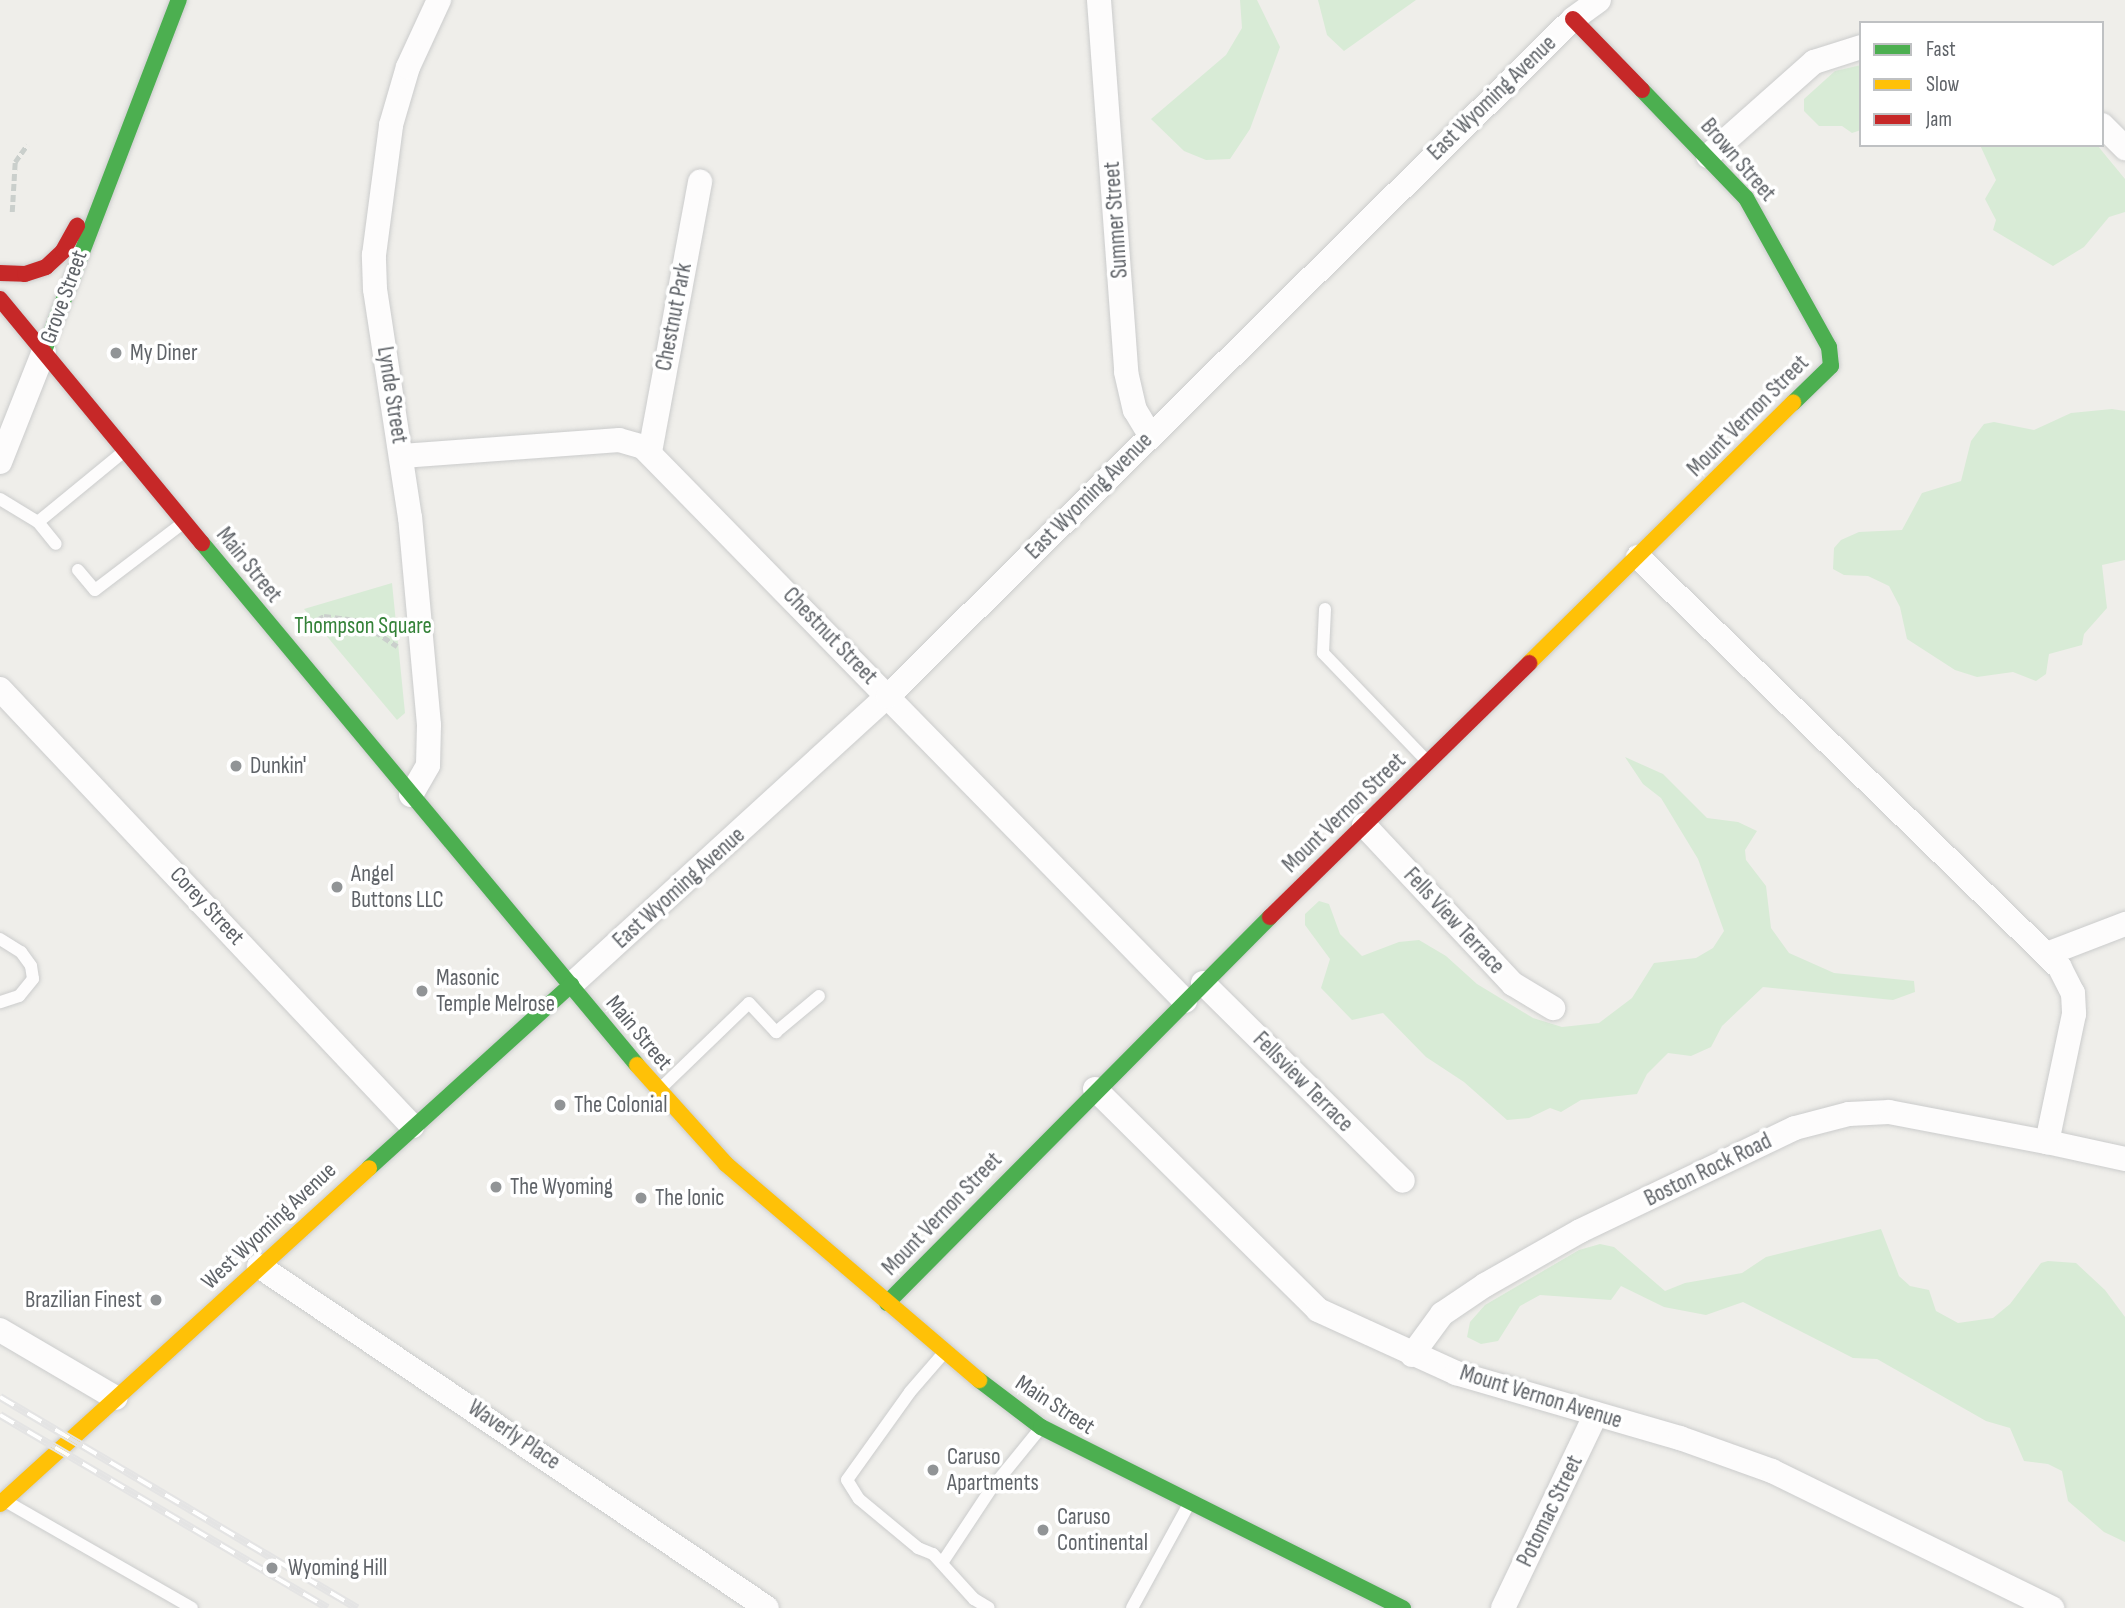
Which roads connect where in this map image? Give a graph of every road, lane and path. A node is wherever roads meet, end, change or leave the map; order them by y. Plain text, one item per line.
1 (179, 0) edge
2 (439, 0) edge
3 (1099, 0) edge
4 (1599, 0) edge
5 (1573, 19) junction
6 (1859, 48) edge
7 (2104, 127) edge
8 (128, 132) junction
9 (27, 145) dead end
10 (2125, 148) edge
11 (1708, 156) junction
12 (700, 182) dead end
13 (12, 212) dead end
14 (0, 273) edge
15 (0, 299) edge
16 (44, 351) junction
17 (1833, 357) joint
18 (1150, 435) junction
19 (125, 450) junction
20 (650, 452) junction
21 (402, 456) junction
22 (0, 462) edge
23 (0, 499) edge
24 (38, 522) junction
25 (185, 522) junction
26 (56, 544) dead end
27 (1638, 557) junction
28 (78, 570) dead end
29 (1325, 609) dead end
30 (284, 643) junction
31 (422, 644) junction
32 (0, 689) edge
33 (888, 696) junction
34 (1428, 762) junction
35 (411, 794) junction
36 (1363, 825) junction
37 (2125, 924) edge
38 (0, 940) edge
39 (2047, 954) junction
40 (1203, 983) junction
41 (571, 985) junction
42 (819, 996) dead end
43 (1185, 1001) junction
44 (0, 1002) edge
45 (1553, 1008) dead end
46 (1095, 1089) junction
47 (658, 1091) junction
48 (412, 1126) junction
49 (2047, 1142) junction
50 (2125, 1159) edge
51 (1403, 1181) dead end
52 (259, 1266) junction
53 (887, 1303) junction
54 (0, 1330) edge
55 (945, 1353) junction
56 (1412, 1355) junction
57 (116, 1398) junction
58 (1596, 1414) junction
59 (1041, 1427) junction
60 (1, 1501) edge
61 (1189, 1504) junction
62 (942, 1563) junction
63 (192, 1608) edge
64 (767, 1608) edge
65 (989, 1608) edge
66 (1132, 1608) edge
67 (1403, 1608) edge
68 (1503, 1608) edge
69 (2052, 1608) edge

1 - 8 main road, Grove Street
2 - 21 street, Lynde Street
3 - 18 street, Summer Street
4 - 5 street, East Wyoming Avenue
5 - 11 main road, Brown Street
5 - 18 street, East Wyoming Avenue
6 - 11 street
7 - 10 street
8 - 14 main road, Grove Street
8 - 16 main road, Grove Street
9 - 13 path
11 - 17 main road, Brown Street
12 - 20 street, Chestnut Park
15 - 16 main road, Main Street
16 - 19 main road, Main Street
16 - 22 street, Grove Street
17 - 27 main road, Mount Vernon Street
18 - 33 street, East Wyoming Avenue
19 - 24 lane
19 - 25 main road, Main Street
20 - 21 street, Chestnut Street
20 - 33 street, Chestnut Street
21 - 31 street, Lynde Street
23 - 24 lane
24 - 26 lane
25 - 28 lane
25 - 30 main road, Main Street
27 - 34 main road, Mount Vernon Street
27 - 39 street
29 - 34 lane
30 - 31 path
30 - 35 main road, Main Street
31 - 35 street, Lynde Street
32 - 48 street, Corey Street
33 - 41 street, East Wyoming Avenue
33 - 43 street, Chestnut Street
34 - 36 main road, Mount Vernon Street
35 - 41 main road, Main Street
36 - 40 main road, Mount Vernon Street
36 - 45 street, Fells View Terrace
37 - 39 street
38 - 44 lane
39 - 49 street
40 - 43 main road, Mount Vernon Street
40 - 51 street, Fellsview Terrace
41 - 47 main road, Main Street
41 - 48 main road, West Wyoming Avenue
42 - 47 lane
43 - 46 main road, Mount Vernon Street
46 - 53 main road, Mount Vernon Street
46 - 56 street, Mount Vernon Avenue
47 - 53 main road, Main Street
48 - 52 main road, West Wyoming Avenue
49 - 50 street, Boston Rock Road
49 - 56 street, Boston Rock Road
52 - 57 main road, West Wyoming Avenue
52 - 64 street, Waverly Place
53 - 55 main road, Main Street
54 - 57 street
55 - 59 main road, Main Street
55 - 62 lane
56 - 58 street, Mount Vernon Avenue
57 - 60 main road, West Wyoming Avenue
58 - 68 street, Potomac Street
58 - 69 street, Mount Vernon Avenue
59 - 61 main road, Main Street
59 - 62 lane
60 - 63 lane
61 - 66 lane
61 - 67 main road, Main Street
62 - 65 lane

